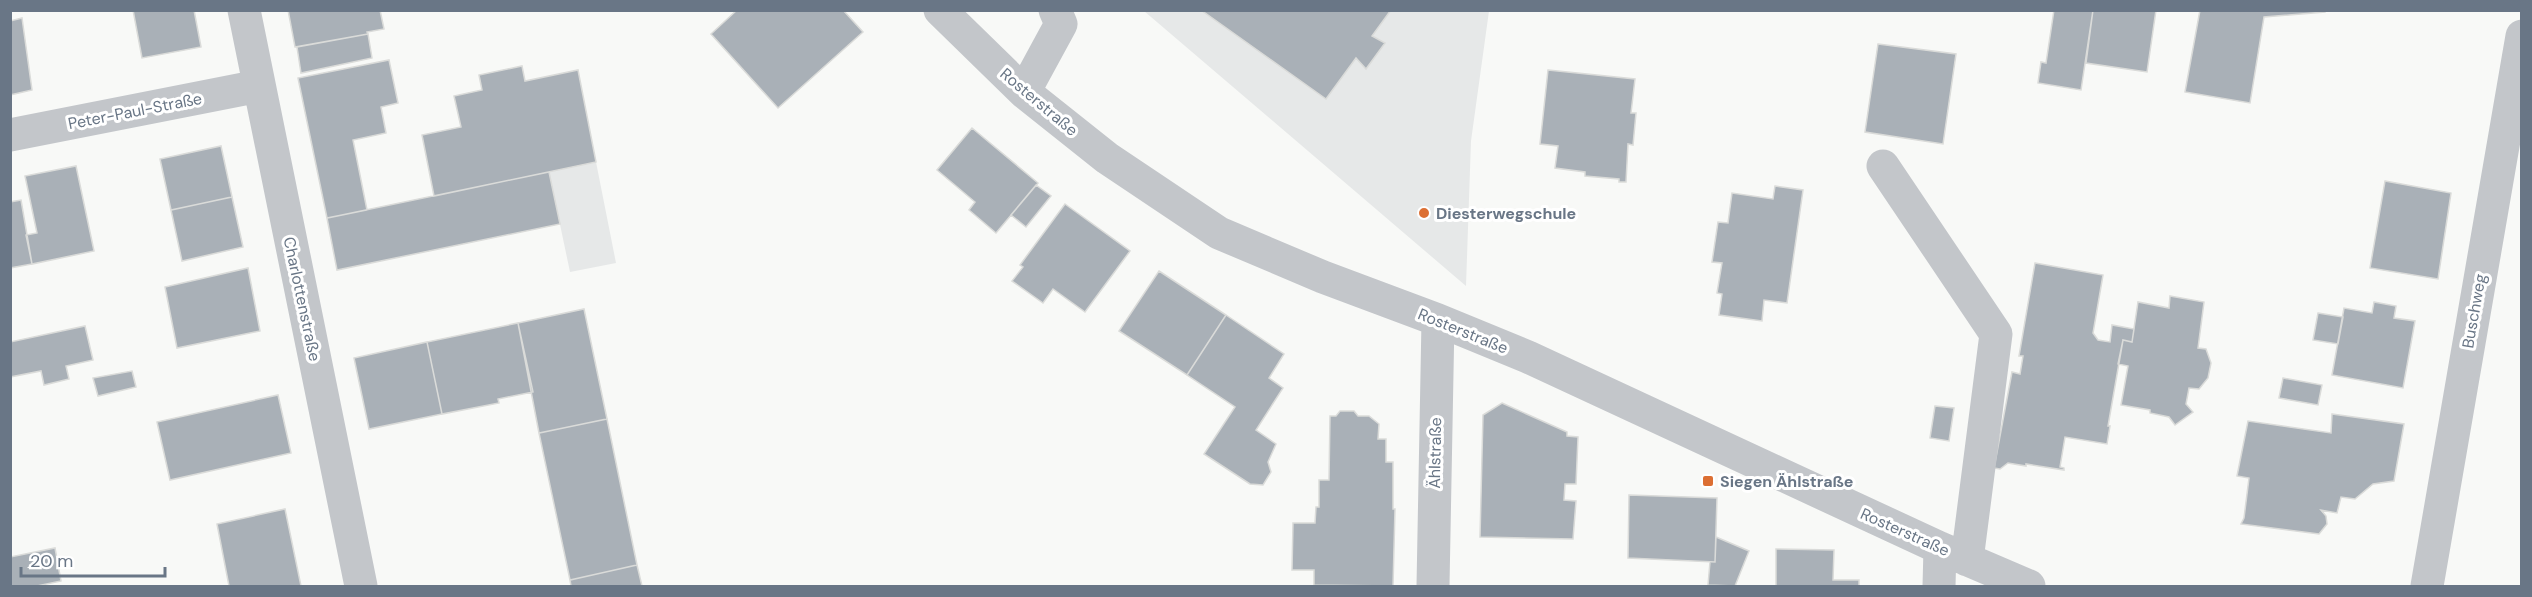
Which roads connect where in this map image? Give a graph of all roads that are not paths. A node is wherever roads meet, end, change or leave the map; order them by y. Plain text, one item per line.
1 (244, 10) edge
2 (940, 10) edge
3 (1055, 10) edge
4 (2522, 36) edge
5 (259, 86) junction
6 (1024, 92) junction
7 (10, 135) edge
8 (1883, 166) dead end
9 (1438, 320) junction
10 (1953, 554) junction
11 (361, 586) edge
12 (1433, 586) edge
13 (1939, 586) edge
14 (2029, 586) edge
15 (2427, 586) edge

1 - 5 street, Charlottenstraße
2 - 6 street, Rosterstraße
3 - 6 street
4 - 15 street, Buschweg
5 - 7 street, Peter-Paul-Straße
5 - 11 street, Charlottenstraße
6 - 9 street, Rosterstraße
8 - 10 street
9 - 10 street, Rosterstraße
9 - 12 street, Ählstraße
10 - 13 street
10 - 14 street, Rosterstraße

